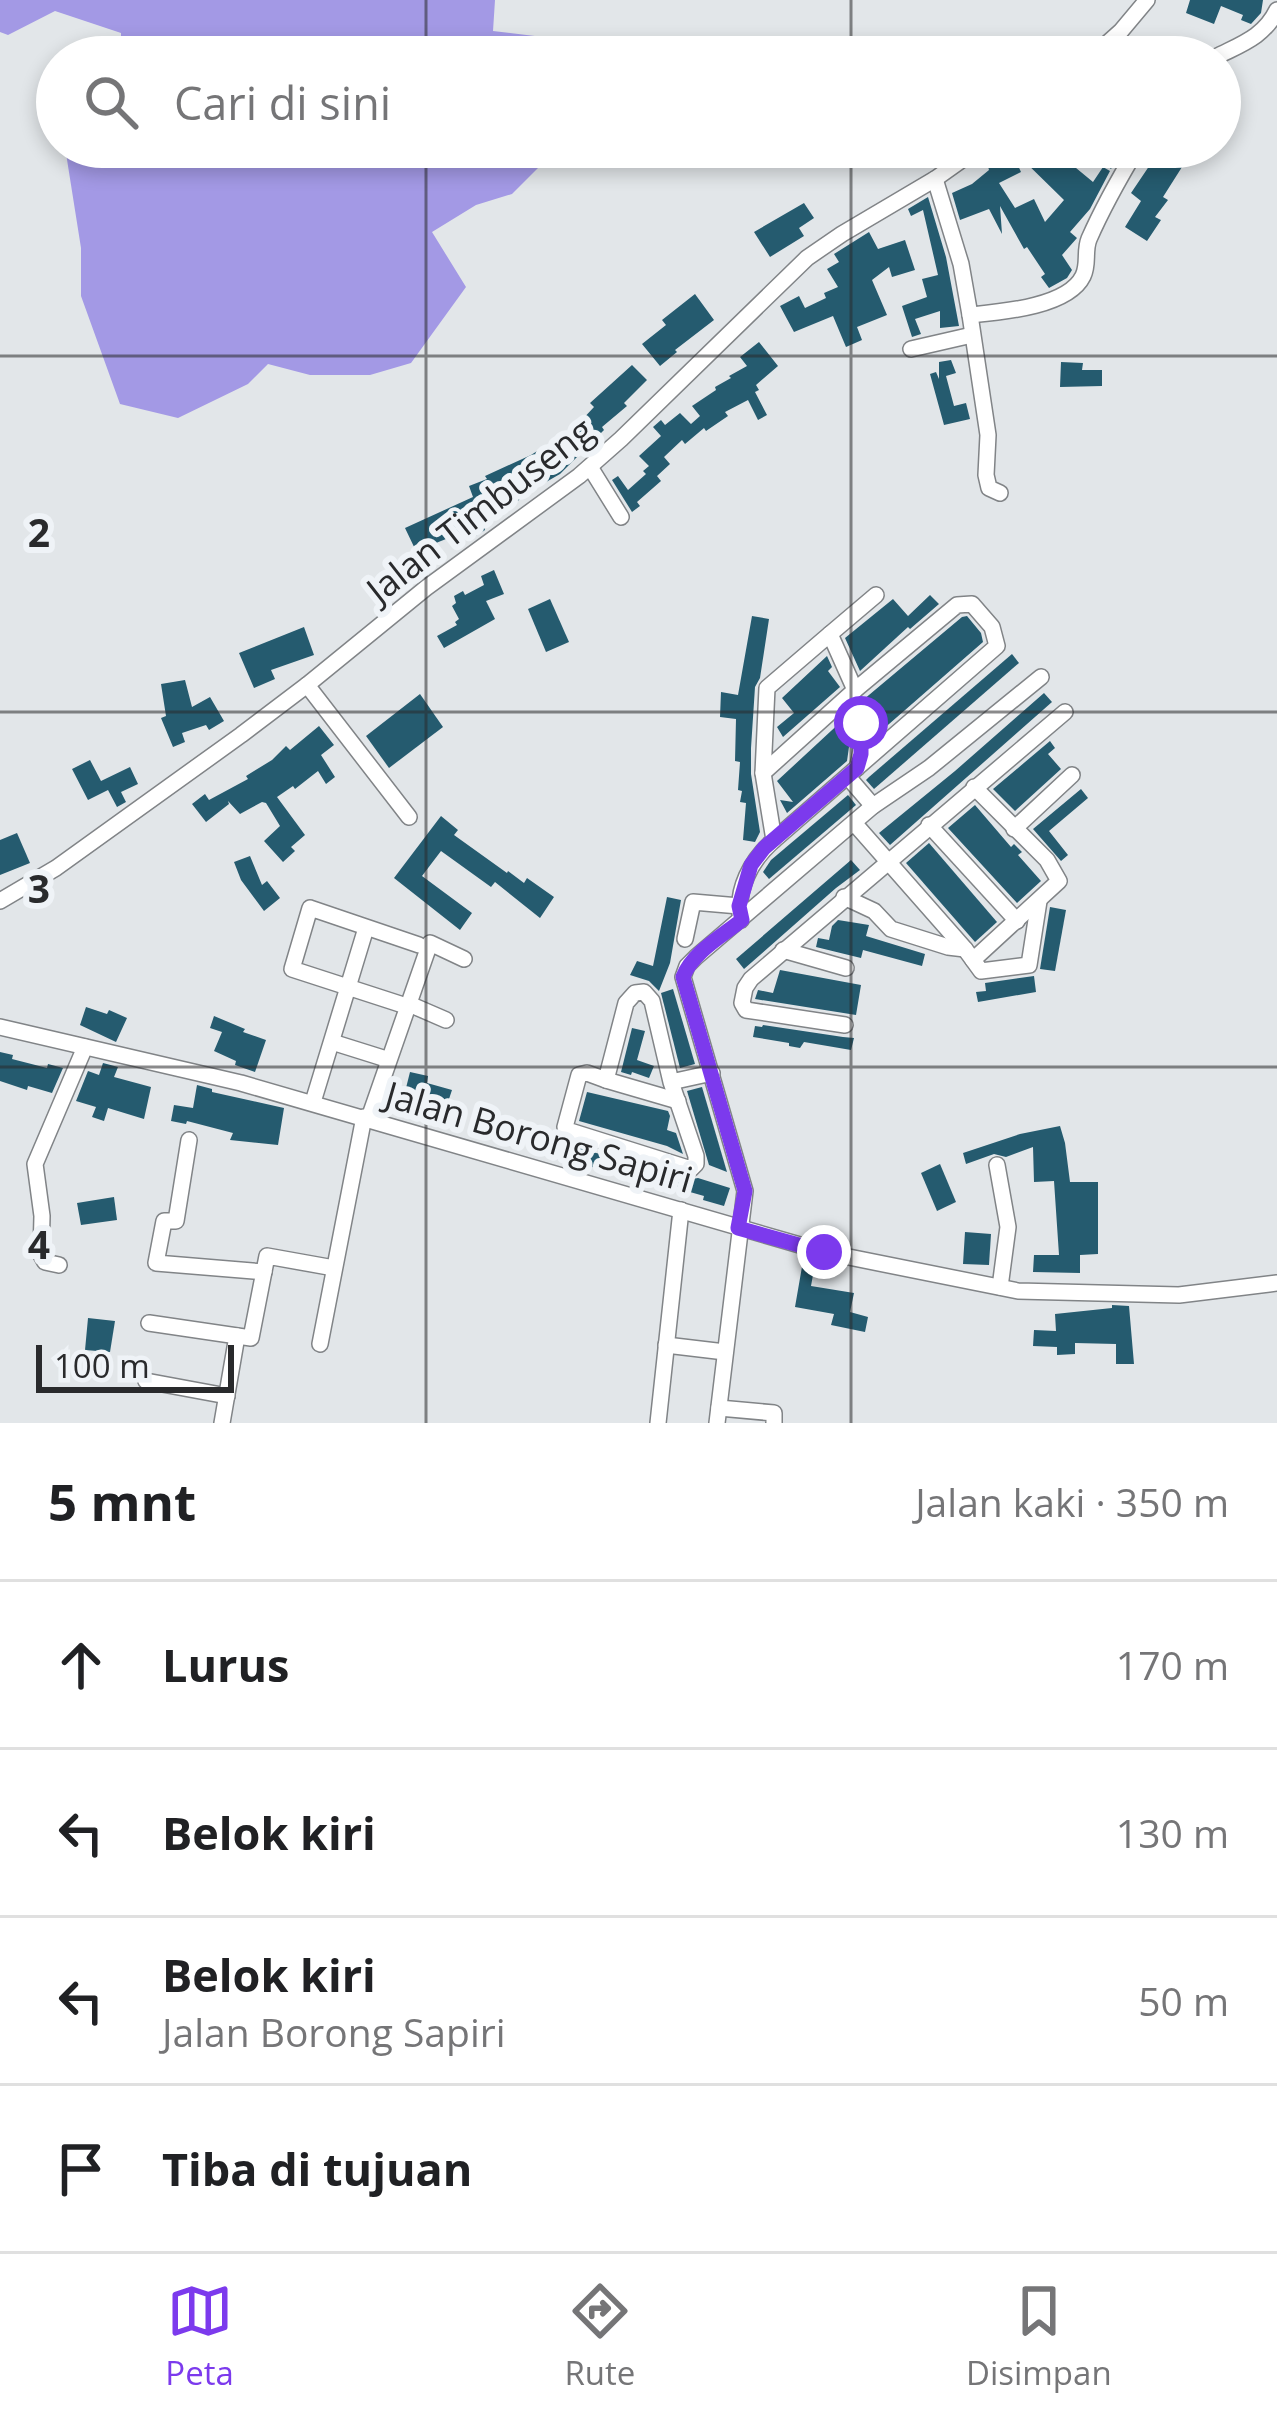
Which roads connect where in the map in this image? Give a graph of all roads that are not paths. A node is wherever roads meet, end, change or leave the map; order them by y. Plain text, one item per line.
1 (1147, 0) edge
2 (1277, 10) edge
3 (1115, 36) edge
4 (1241, 44) edge
5 (950, 168) edge
6 (1125, 168) edge
7 (935, 179) junction
8 (970, 315) junction
9 (972, 335) junction
10 (911, 349) dead end
11 (590, 467) junction
12 (1000, 493) dead end
13 (622, 518) dead end
14 (876, 595) dead end
15 (830, 634) junction
16 (1041, 677) dead end
17 (307, 685) junction
18 (851, 694) junction
19 (1065, 712) dead end
20 (852, 772) junction
21 (763, 773) junction
22 (1072, 775) dead end
23 (974, 788) junction
24 (873, 806) junction
25 (409, 817) dead end
26 (854, 824) junction
27 (929, 825) junction
28 (1014, 829) junction
29 (774, 840) junction
30 (886, 861) junction
31 (844, 897) junction
32 (0, 901) edge
33 (1039, 901) junction
34 (740, 913) junction
35 (1017, 921) junction
36 (366, 928) junction
37 (685, 939) dead end
38 (419, 945) dead end
39 (783, 950) junction
40 (969, 954) junction
41 (464, 959) dead end
42 (847, 968) dead end
43 (348, 987) junction
44 (405, 1004) junction
45 (446, 1020) dead end
46 (844, 1025) dead end
47 (0, 1027) edge
48 (332, 1042) junction
49 (85, 1047) junction
50 (383, 1058) dead end
51 (712, 1073) junction
52 (606, 1080) junction
53 (671, 1082) junction
54 (678, 1101) junction
55 (314, 1102) junction
56 (366, 1118) junction
57 (189, 1140) dead end
58 (997, 1165) dead end
59 (681, 1210) junction
60 (738, 1228) junction
61 (59, 1265) dead end
62 (334, 1268) junction
63 (264, 1273) junction
64 (1277, 1283) edge
65 (1000, 1287) junction
66 (149, 1323) dead end
67 (237, 1336) junction
68 (320, 1343) dead end
69 (666, 1346) junction
70 (724, 1352) junction
71 (146, 1381) dead end
72 (227, 1396) junction
73 (718, 1415) edge
74 (222, 1423) edge
75 (658, 1423) edge
76 (774, 1423) edge

1 - 3 street
2 - 4 street
5 - 7 street, Jalan Timbuseng
6 - 8 street
7 - 8 street
7 - 11 street, Jalan Timbuseng
8 - 9 street
9 - 10 street
9 - 12 street
11 - 13 street
11 - 17 street, Jalan Timbuseng
14 - 15 street
15 - 18 street
15 - 21 street
16 - 24 street
17 - 25 street
17 - 32 street, Jalan Timbuseng
18 - 20 street
18 - 20 street
18 - 21 street
19 - 23 street
20 - 24 street
20 - 29 street
21 - 29 street
22 - 28 street
23 - 27 street
23 - 28 street
24 - 26 street
26 - 30 street
26 - 34 street
27 - 30 street
27 - 35 street
28 - 33 street
29 - 34 street
30 - 31 street
30 - 40 street
31 - 39 street
31 - 40 street
33 - 35 street
33 - 40 street
34 - 37 street
34 - 51 street
35 - 40 street
36 - 38 street
36 - 43 street
36 - 43 street
39 - 42 street
39 - 46 street
41 - 44 street
43 - 44 street
43 - 48 street
44 - 45 street
44 - 56 street
47 - 49 street, Jalan Borong Sapiri
48 - 50 street
48 - 55 street
49 - 55 street, Jalan Borong Sapiri
49 - 61 street
51 - 53 street
51 - 60 street
52 - 53 street
52 - 54 street
52 - 54 street
53 - 54 street
55 - 56 street, Jalan Borong Sapiri
56 - 59 street, Jalan Borong Sapiri
56 - 62 street
57 - 63 street
58 - 65 street
59 - 60 street, Jalan Borong Sapiri
59 - 69 street
60 - 65 street, Jalan Borong Sapiri
60 - 70 street
62 - 63 street
62 - 68 street
63 - 67 street
64 - 65 street, Jalan Borong Sapiri
66 - 67 street
67 - 72 street
69 - 70 street
69 - 75 street
70 - 73 street
71 - 72 street
72 - 74 street
73 - 76 street

